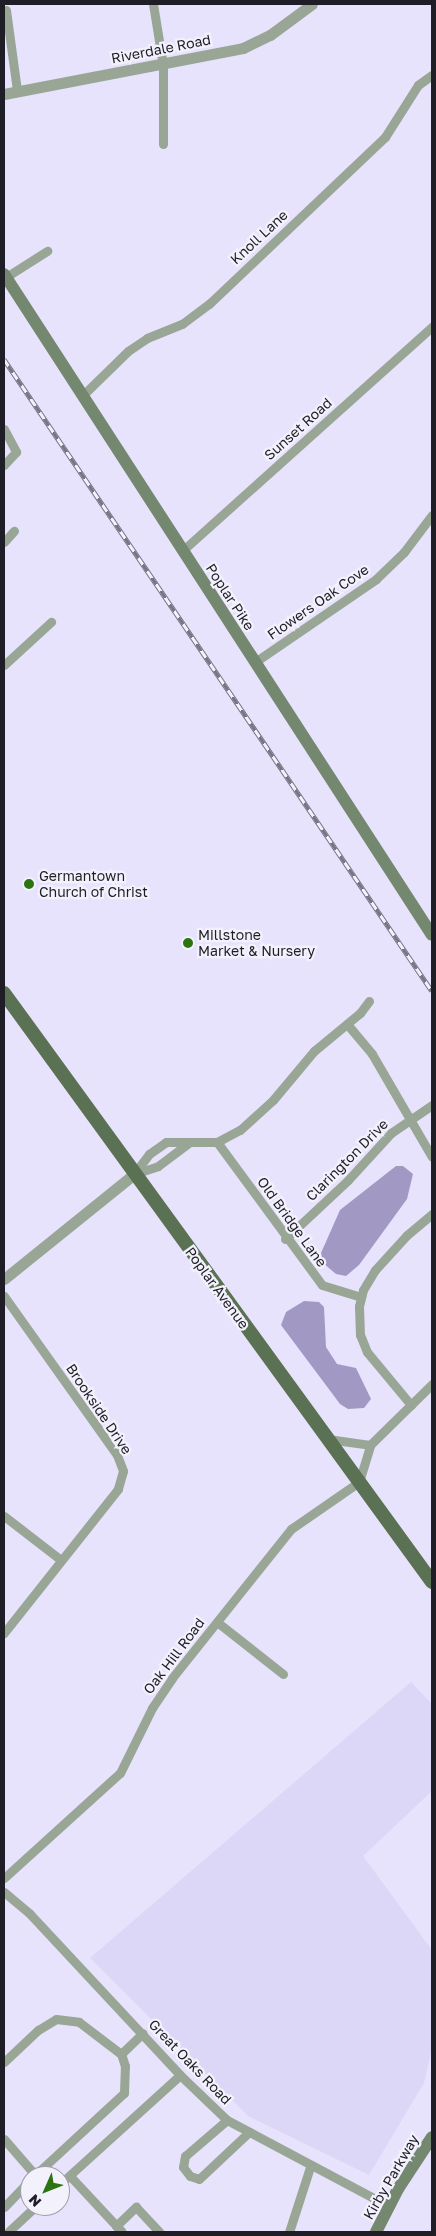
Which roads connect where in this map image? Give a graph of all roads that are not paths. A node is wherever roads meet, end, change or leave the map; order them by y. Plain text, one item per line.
1 (153, 4) edge
2 (312, 4) edge
3 (6, 10) dead end
4 (163, 65) junction
5 (432, 75) edge
6 (17, 90) junction
7 (4, 94) edge
8 (162, 144) dead end
9 (47, 250) dead end
10 (5, 276) edge
11 (432, 327) edge
12 (82, 395) junction
13 (4, 429) edge
14 (4, 465) edge
15 (432, 516) edge
16 (14, 531) dead end
17 (4, 542) edge
18 (182, 551) junction
19 (51, 622) dead end
20 (255, 662) junction
21 (4, 665) edge
22 (432, 935) edge
23 (4, 993) edge
24 (368, 1001) dead end
25 (347, 1024) junction
26 (432, 1105) edge
27 (408, 1121) junction
28 (217, 1142) junction
29 (190, 1143) junction
30 (432, 1158) edge
31 (134, 1174) junction
32 (432, 1214) edge
33 (285, 1239) junction
34 (4, 1279) edge
35 (4, 1296) edge
36 (360, 1297) junction
37 (432, 1384) edge
38 (411, 1405) junction
39 (328, 1439) junction
40 (370, 1445) junction
41 (359, 1482) junction
42 (4, 1516) edge
43 (61, 1560) junction
44 (432, 1582) edge
45 (217, 1622) junction
46 (4, 1633) edge
47 (284, 1674) dead end
48 (4, 1878) edge
49 (4, 1892) edge
50 (143, 2033) junction
51 (121, 2054) junction
52 (4, 2062) edge
53 (180, 2075) junction
54 (227, 2120) junction
55 (249, 2132) junction
56 (432, 2137) edge
57 (4, 2139) edge
58 (25, 2166) edge
59 (46, 2166) edge
60 (310, 2167) junction
61 (70, 2176) joint
62 (20, 2191) edge
63 (389, 2206) junction
64 (4, 2207) edge
65 (25, 2216) edge
66 (119, 2229) edge
67 (8, 2232) edge
68 (159, 2232) edge
69 (289, 2232) edge
70 (376, 2232) edge

1 - 4 street
2 - 4 street, Riverdale Road
3 - 6 street
4 - 6 street, Riverdale Road
4 - 8 street
5 - 12 street, Knoll Lane
6 - 7 street, Riverdale Road
9 - 10 street
10 - 12 main road, Poplar Pike
11 - 18 street, Sunset Road
12 - 18 main road, Poplar Pike
13 - 14 street
15 - 20 street, Flowers Oak Cove
16 - 17 street
18 - 20 main road, Poplar Pike
19 - 21 street
20 - 22 main road, Poplar Pike
23 - 31 main road, Poplar Avenue
24 - 25 street
25 - 27 street
25 - 28 street
26 - 27 street, Clarington Drive
27 - 30 street
27 - 33 street, Clarington Drive
28 - 29 street
28 - 33 street, Old Bridge Lane
29 - 31 street
29 - 31 street
31 - 34 street
31 - 39 main road, Poplar Avenue
32 - 36 street
33 - 36 street, Old Bridge Lane
35 - 43 street, Brookside Drive
36 - 38 street
37 - 38 street
38 - 40 street
39 - 40 street
39 - 41 main road, Poplar Avenue
40 - 41 street
41 - 44 main road, Poplar Avenue
41 - 45 street, Oak Hill Road
42 - 43 street
43 - 46 street, Brookside Drive
45 - 47 street
45 - 48 street, Oak Hill Road
49 - 50 street, Great Oaks Road
50 - 51 street
50 - 53 street, Great Oaks Road
51 - 52 street
51 - 59 street
53 - 54 street, Great Oaks Road
53 - 61 street
54 - 55 street, Great Oaks Road
54 - 55 street
55 - 60 street, Great Oaks Road
56 - 63 main road, Kirby Parkway
57 - 58 street
60 - 63 street, Great Oaks Road
60 - 69 street
61 - 66 street
62 - 64 street
63 - 70 main road, Kirby Parkway
65 - 67 street
66 - 68 street

